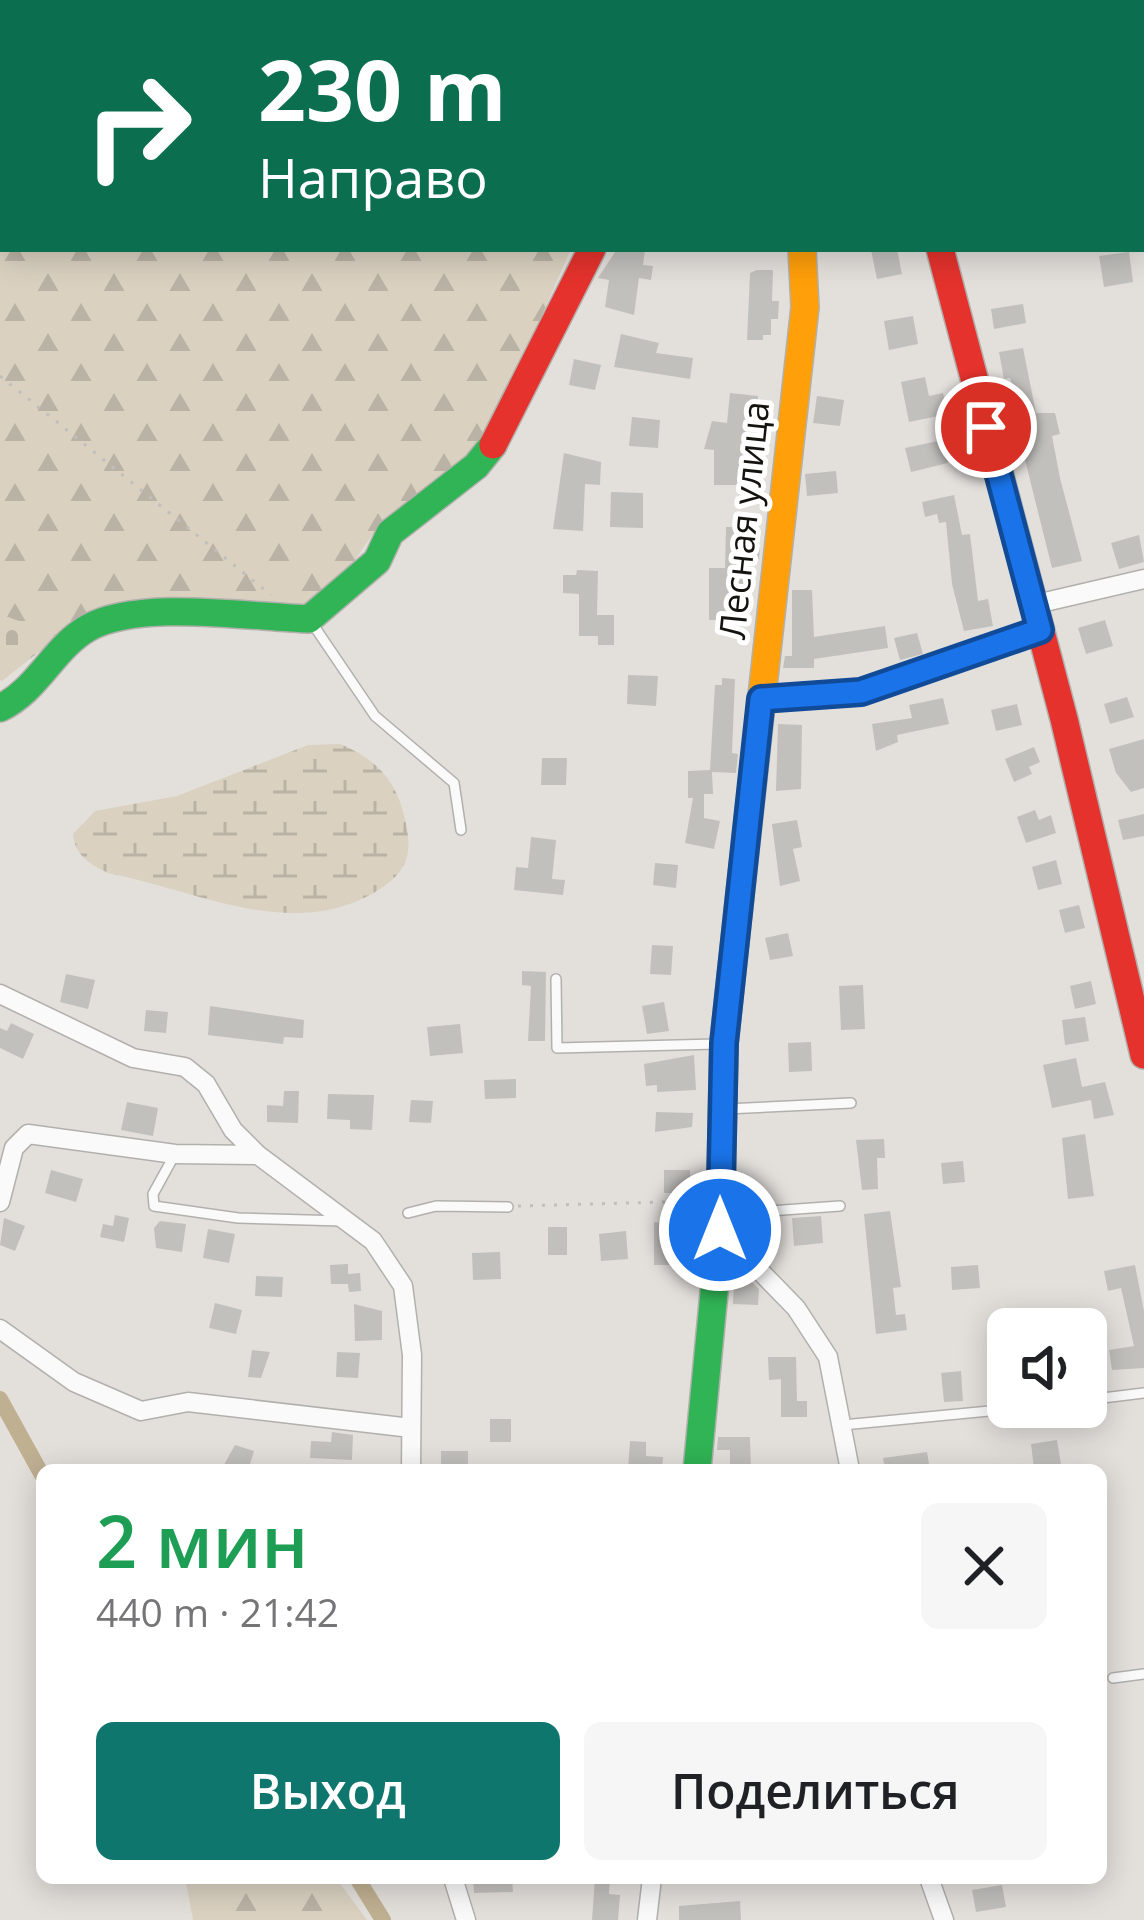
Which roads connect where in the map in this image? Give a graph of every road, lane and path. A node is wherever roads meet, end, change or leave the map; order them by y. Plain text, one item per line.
1 (591, 252) edge
2 (802, 252) edge
3 (941, 252) edge
4 (0, 376) edge
5 (1144, 579) edge
6 (1036, 618) junction
7 (305, 619) junction
8 (761, 699) junction
9 (0, 708) edge
10 (461, 830) dead end
11 (556, 979) dead end
12 (0, 994) edge
13 (724, 1043) junction
14 (1144, 1055) edge
15 (851, 1103) dead end
16 (721, 1109) junction
17 (175, 1154) junction
18 (258, 1155) junction
19 (0, 1202) edge
20 (840, 1206) dead end
21 (508, 1207) joint
22 (408, 1213) dead end
23 (720, 1215) junction
24 (348, 1221) junction
25 (0, 1329) edge
26 (1144, 1393) edge
27 (1107, 1397) edge
28 (987, 1411) edge
29 (843, 1425) junction
30 (411, 1428) junction
31 (411, 1464) edge
32 (698, 1464) edge
33 (849, 1464) edge
34 (1144, 1673) edge
35 (1113, 1678) dead end
36 (455, 1884) edge
37 (651, 1884) edge
38 (931, 1884) edge
39 (466, 1920) edge
40 (647, 1920) edge
41 (944, 1920) edge

1 - 7 street
2 - 8 street, Лесная улица
3 - 6 street
4 - 7 path
5 - 6 street
6 - 8 street
6 - 14 street
7 - 9 street
7 - 10 lane
8 - 13 street, Лесная улица
11 - 13 lane
12 - 18 street
13 - 16 street, Лесная улица
15 - 16 lane
16 - 23 street, Лесная улица
17 - 18 street
17 - 19 street
17 - 24 lane
18 - 24 street
20 - 23 lane
21 - 22 lane
21 - 23 path
23 - 29 street
23 - 32 street, Лесная улица
24 - 30 street
25 - 30 street
26 - 27 lane
28 - 29 lane
29 - 33 street
30 - 31 street
34 - 35 lane
36 - 39 street
37 - 40 street
38 - 41 street

